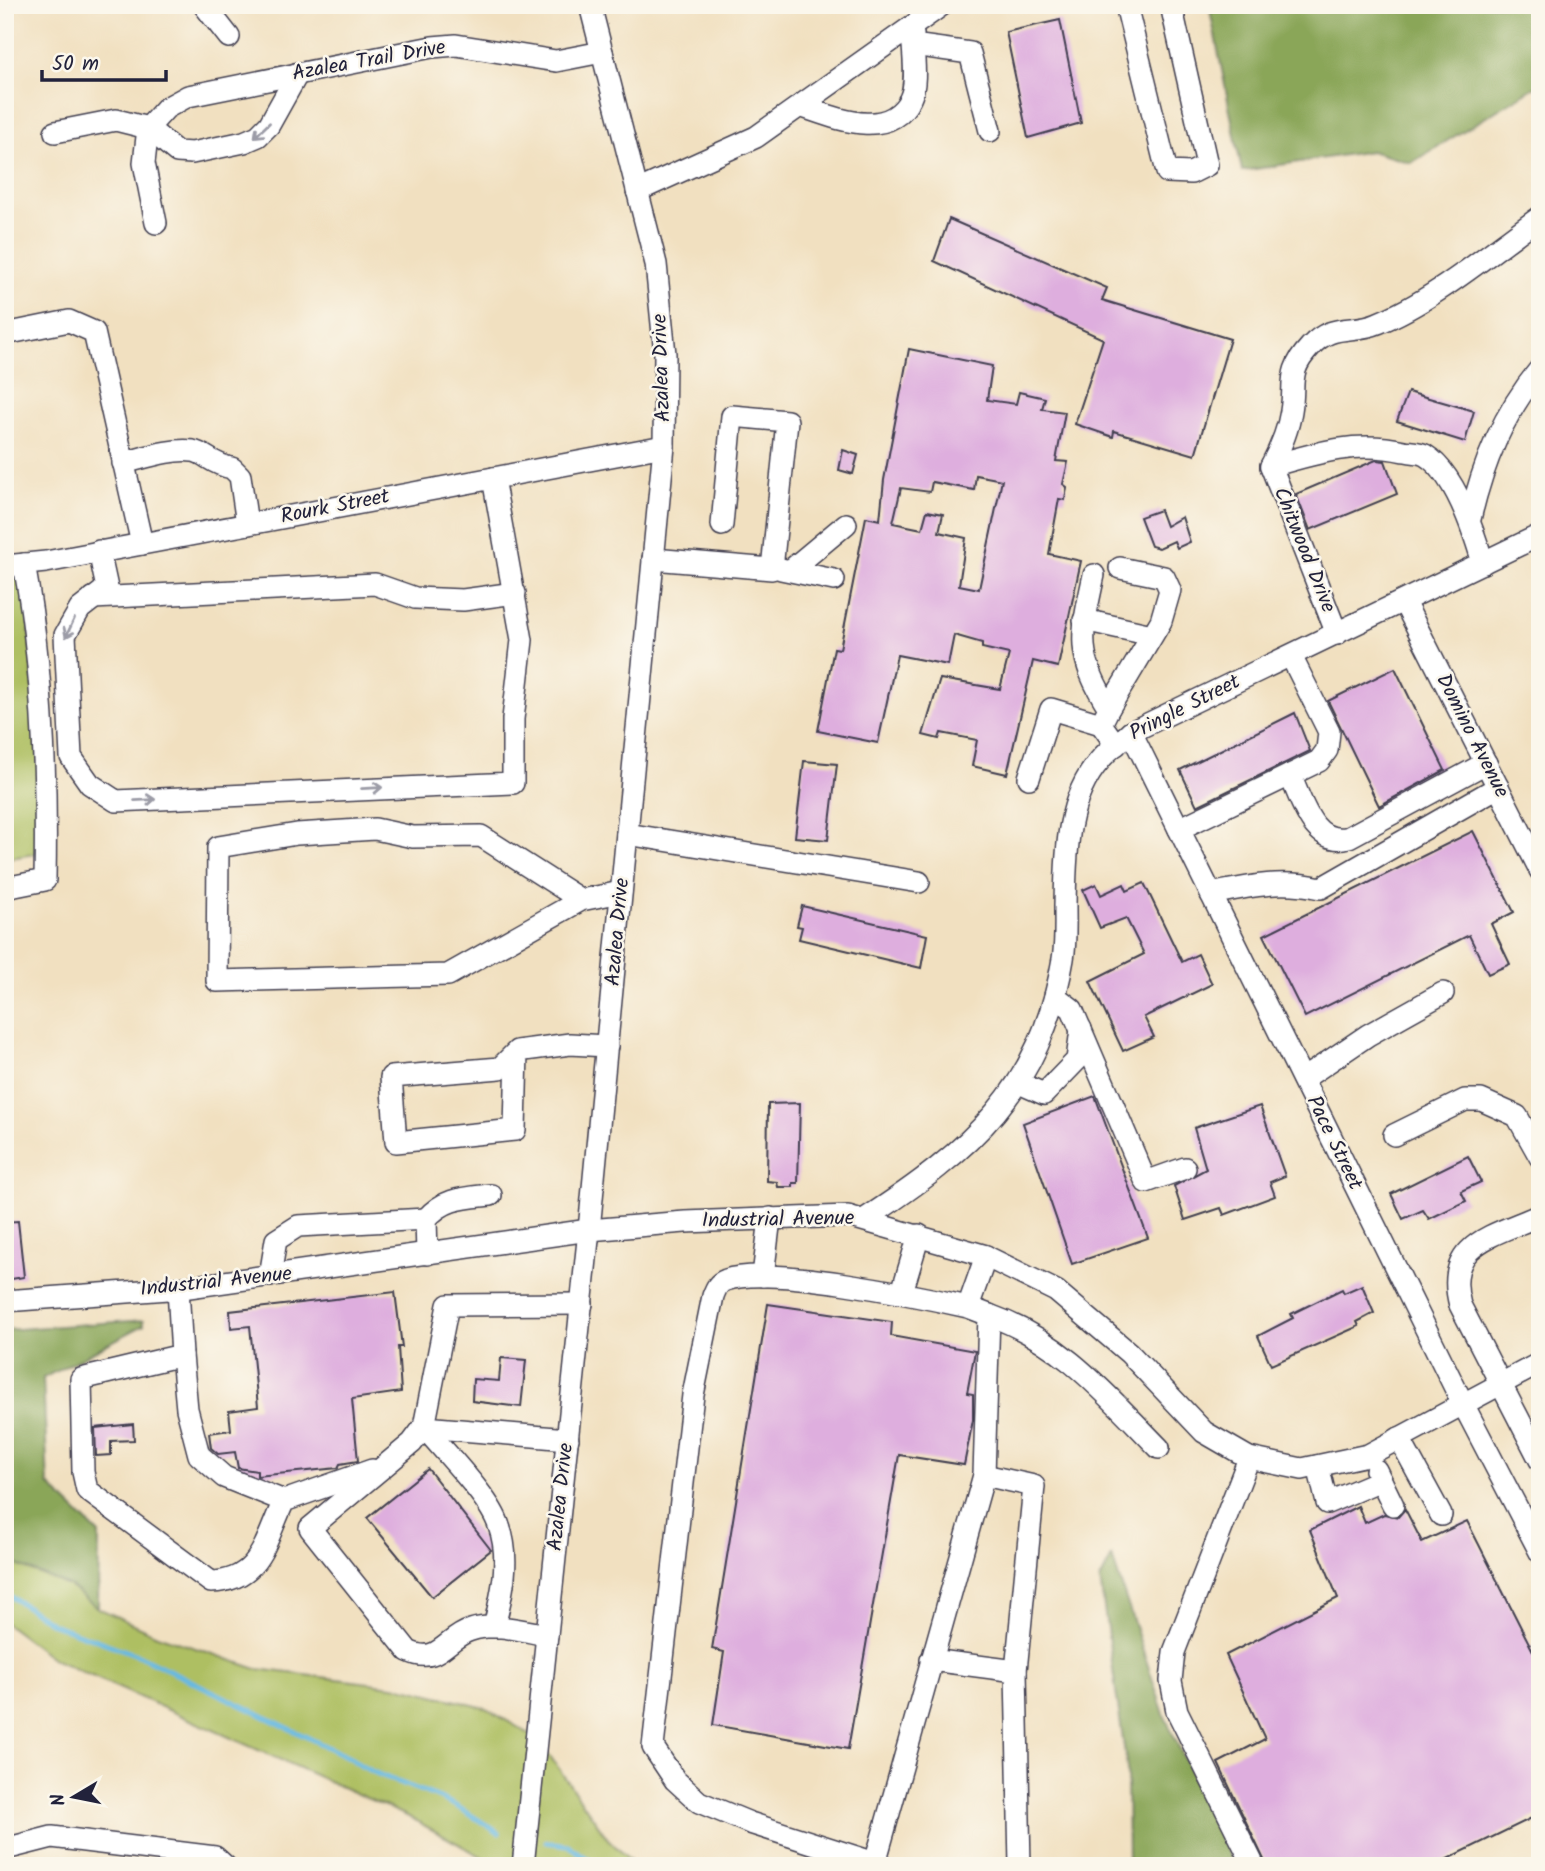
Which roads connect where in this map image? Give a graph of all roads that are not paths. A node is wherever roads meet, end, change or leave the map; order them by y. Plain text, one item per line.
1 (204, 5) edge
2 (590, 5) edge
3 (942, 5) edge
4 (1126, 5) edge
5 (1171, 5) edge
6 (913, 35) junction
7 (229, 37) dead end
8 (602, 52) junction
9 (298, 73) junction
10 (803, 107) junction
11 (148, 128) junction
12 (990, 131) dead end
13 (55, 132) dead end
14 (637, 191) junction
15 (1540, 217) edge
16 (156, 223) dead end
17 (5, 334) edge
18 (1540, 369) edge
19 (664, 446) junction
20 (123, 463) junction
21 (1271, 466) junction
22 (493, 478) junction
23 (1470, 519) junction
24 (247, 524) junction
25 (846, 524) dead end
26 (722, 525) dead end
27 (1540, 535) edge
28 (142, 544) junction
29 (99, 551) junction
30 (653, 559) junction
31 (1483, 563) junction
32 (15, 565) edge
33 (1119, 568) dead end
34 (782, 569) junction
35 (1094, 575) dead end
36 (834, 580) dead end
37 (515, 593) junction
38 (93, 598) junction
39 (1404, 602) junction
40 (1084, 620) junction
41 (1337, 634) junction
42 (1152, 635) junction
43 (1291, 656) junction
44 (1105, 716) junction
45 (1124, 738) junction
46 (1486, 763) junction
47 (1290, 775) junction
48 (1029, 778) dead end
49 (1498, 787) junction
50 (1179, 828) junction
51 (627, 834) junction
52 (1540, 870) edge
53 (919, 882) dead end
54 (5, 888) edge
55 (621, 892) junction
56 (1211, 894) junction
57 (581, 901) junction
58 (1443, 993) dead end
59 (1055, 996) junction
60 (1081, 1028) junction
61 (607, 1046) junction
62 (517, 1051) junction
63 (1303, 1079) junction
64 (1019, 1083) junction
65 (1394, 1135) dead end
66 (1540, 1157) edge
67 (1185, 1168) dead end
68 (491, 1195) dead end
69 (1540, 1215) edge
70 (770, 1218) junction
71 (426, 1219) junction
72 (865, 1219) junction
73 (589, 1230) junction
74 (919, 1235) junction
75 (426, 1254) junction
76 (986, 1256) junction
77 (270, 1276) junction
78 (763, 1276) junction
79 (178, 1288) junction
80 (902, 1292) junction
81 (5, 1301) edge
82 (582, 1304) junction
83 (968, 1307) junction
84 (989, 1315) junction
85 (182, 1355) junction
86 (1540, 1363) edge
87 (1500, 1383) junction
88 (1462, 1402) junction
89 (424, 1427) junction
90 (1399, 1438) junction
91 (568, 1439) junction
92 (1158, 1448) dead end
93 (1368, 1455) junction
94 (1249, 1458) junction
95 (1540, 1460) edge
96 (384, 1466) junction
97 (1318, 1466) junction
98 (984, 1475) junction
99 (1381, 1480) junction
100 (284, 1501) junction
101 (1393, 1505) dead end
102 (1441, 1515) dead end
103 (1540, 1552) edge
104 (494, 1627) junction
105 (547, 1635) junction
106 (931, 1660) junction
107 (1016, 1671) junction
108 (5, 1849) edge
109 (877, 1864) edge
110 (225, 1866) edge
111 (523, 1866) edge
112 (1020, 1866) edge
113 (1254, 1866) edge

1 - 7 street
2 - 8 street, Azalea Drive
3 - 6 street
4 - 5 street
6 - 10 street
6 - 10 street
6 - 12 street
8 - 9 street, Azalea Trail Drive
8 - 14 street, Azalea Drive
9 - 11 street, Azalea Trail Drive
9 -> 11 street
10 - 14 street
11 - 13 street
11 - 16 street
14 - 19 street, Azalea Drive
15 - 21 street
17 - 20 street
18 - 23 street
19 - 22 street, Rourk Street
19 - 30 street, Azalea Drive
20 - 24 street
20 - 28 street
21 - 23 street
21 - 41 street, Chitwood Drive
22 - 24 street, Rourk Street
22 - 37 street
23 - 31 street
24 - 28 street, Rourk Street
25 - 34 street
26 - 34 street
27 - 31 street, Pringle Street
28 - 29 street, Rourk Street
29 - 32 street, Rourk Street
29 - 38 street
30 - 34 street
30 - 51 street, Azalea Drive
31 - 39 street, Pringle Street
32 - 54 street
33 - 42 street
34 - 36 street
35 - 40 street, Pace Street
37 - 38 street
38 -> 37 street
39 - 41 street, Pringle Street
39 - 46 street, Domino Avenue
40 - 42 street
40 - 44 street, Pace Street
41 - 43 street, Pringle Street
42 - 44 street
43 - 45 street, Pringle Street
43 - 47 street
44 - 45 street, Pace Street
44 - 48 street
45 - 50 street, Pace Street
45 - 59 street, Pringle Street
46 - 47 street
46 - 49 street, Domino Avenue
47 - 50 street
49 - 52 street, Domino Avenue
49 - 56 street
50 - 56 street, Pace Street
51 - 53 street
51 - 55 street, Azalea Drive
55 - 57 street
55 - 61 street, Azalea Drive
56 - 63 street, Pace Street
57 - 57 street
58 - 63 street
59 - 60 street
59 - 64 street, Pringle Street
60 - 64 street
60 - 67 street
61 - 62 street
61 - 73 street, Azalea Drive
62 - 62 street
63 - 88 street, Pace Street
64 - 72 street, Pringle Street
65 - 66 street
68 - 71 street
69 - 87 street
70 - 72 street, Industrial Avenue
70 - 73 street, Industrial Avenue
70 - 78 street
71 - 75 street
71 - 77 street
72 - 74 street, Industrial Avenue
73 - 75 street, Industrial Avenue
73 - 82 street, Azalea Drive
74 - 76 street, Industrial Avenue
74 - 80 street
75 - 77 street, Industrial Avenue
76 - 83 street
76 - 94 street, Industrial Avenue
77 - 79 street, Industrial Avenue
78 - 80 street
78 - 109 street
79 - 81 street, Industrial Avenue
79 - 85 street
80 - 83 street
82 - 89 street
82 - 91 street, Azalea Drive
83 - 84 street
84 - 92 street
84 - 98 street
85 - 100 street
85 - 100 street
86 - 87 street, Industrial Avenue
87 - 88 street, Industrial Avenue
87 - 95 street
88 - 90 street, Industrial Avenue
88 - 103 street, Pace Street
89 - 91 street
89 - 96 street
89 - 104 street
90 - 93 street, Industrial Avenue
90 - 102 street
91 - 105 street, Azalea Drive
93 - 97 street, Industrial Avenue
93 - 99 street
94 - 97 street, Industrial Avenue
94 - 113 street
96 - 100 street
96 - 104 street
97 - 99 street
98 - 106 street
98 - 107 street
99 - 101 street
104 - 105 street
105 - 111 street, Azalea Drive
106 - 107 street
106 - 109 street
107 - 112 street
108 - 110 street

